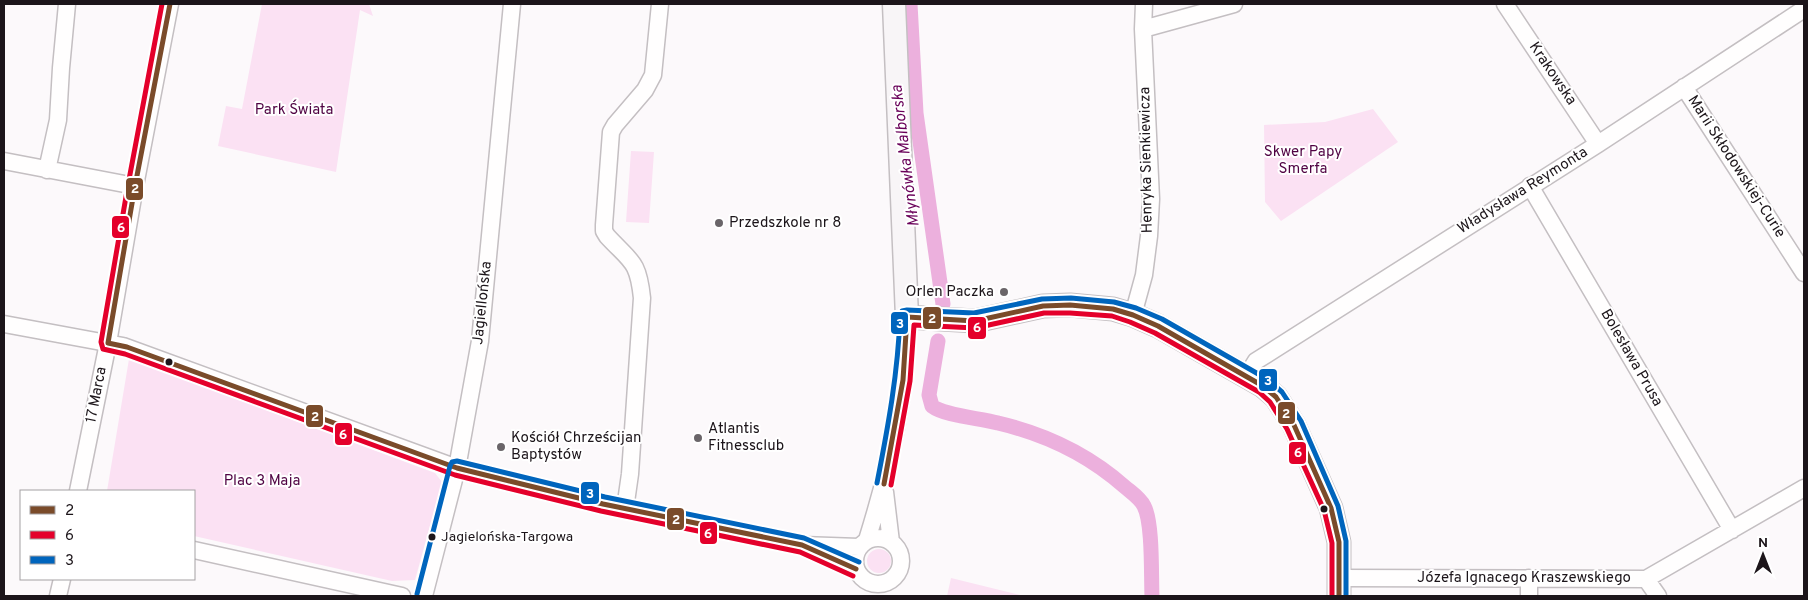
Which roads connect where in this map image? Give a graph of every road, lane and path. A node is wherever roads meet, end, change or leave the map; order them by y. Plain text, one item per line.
1 (67, 4) edge
2 (167, 4) edge
3 (512, 4) edge
4 (660, 4) edge
5 (894, 4) edge
6 (1144, 4) edge
7 (1234, 4) edge
8 (1505, 4) edge
9 (1804, 9) edge
10 (1143, 29) junction
11 (1684, 87) junction
12 (1598, 144) junction
13 (4, 161) edge
14 (47, 170) junction
15 (135, 186) junction
16 (1530, 186) junction
17 (1804, 273) edge
18 (1133, 314) junction
19 (907, 318) junction
20 (4, 324) edge
21 (108, 343) junction
22 (1246, 377) junction
23 (457, 468) junction
24 (884, 484) junction
25 (1804, 488) edge
26 (78, 490) edge
27 (624, 508) junction
28 (1732, 530) junction
29 (891, 542) junction
30 (863, 543) junction
31 (802, 545) junction
32 (195, 550) edge
33 (1529, 578) junction
34 (1646, 579) junction
35 (62, 580) edge
36 (862, 582) edge
37 (1339, 587) edge
38 (884, 590) edge
39 (58, 596) edge
40 (402, 596) edge
41 (424, 596) edge
42 (1529, 596) edge
43 (1658, 596) edge

1 - 14 street
2 - 15 street, 17 Marca
3 - 23 street, Jagiellońska
4 - 27 street
5 - 19 street
6 - 10 street, Henryka Sienkiewicza
7 - 10 street
8 - 12 street, Krakowska
9 - 11 street, Władysława Reymonta
10 - 18 street, Henryka Sienkiewicza
11 - 12 street, Władysława Reymonta
11 - 17 street, Marii Skłodowskiej-Curie
12 - 16 street, Władysława Reymonta
13 - 14 street
14 - 15 street
15 - 21 street, 17 Marca
16 - 22 street, Władysława Reymonta
16 - 28 street, Bolesława Prusa
18 - 19 street
18 - 22 street
19 - 24 street
20 - 21 street
21 - 23 street
21 - 26 street, 17 Marca
22 - 37 street
23 - 27 street
23 - 41 street, Jagiellońska
24 - 29 street
24 - 30 street
25 - 28 street, Józefa Ignacego Kraszewskiego
27 - 31 street
28 - 34 street, Józefa Ignacego Kraszewskiego
29 - 30 street
29 - 38 street
30 - 31 street
30 - 36 street
31 - 36 street
32 - 40 street
33 - 34 street, Józefa Ignacego Kraszewskiego
33 - 37 street, Józefa Ignacego Kraszewskiego
33 - 42 street
34 - 43 street
35 - 39 street
36 - 38 street

